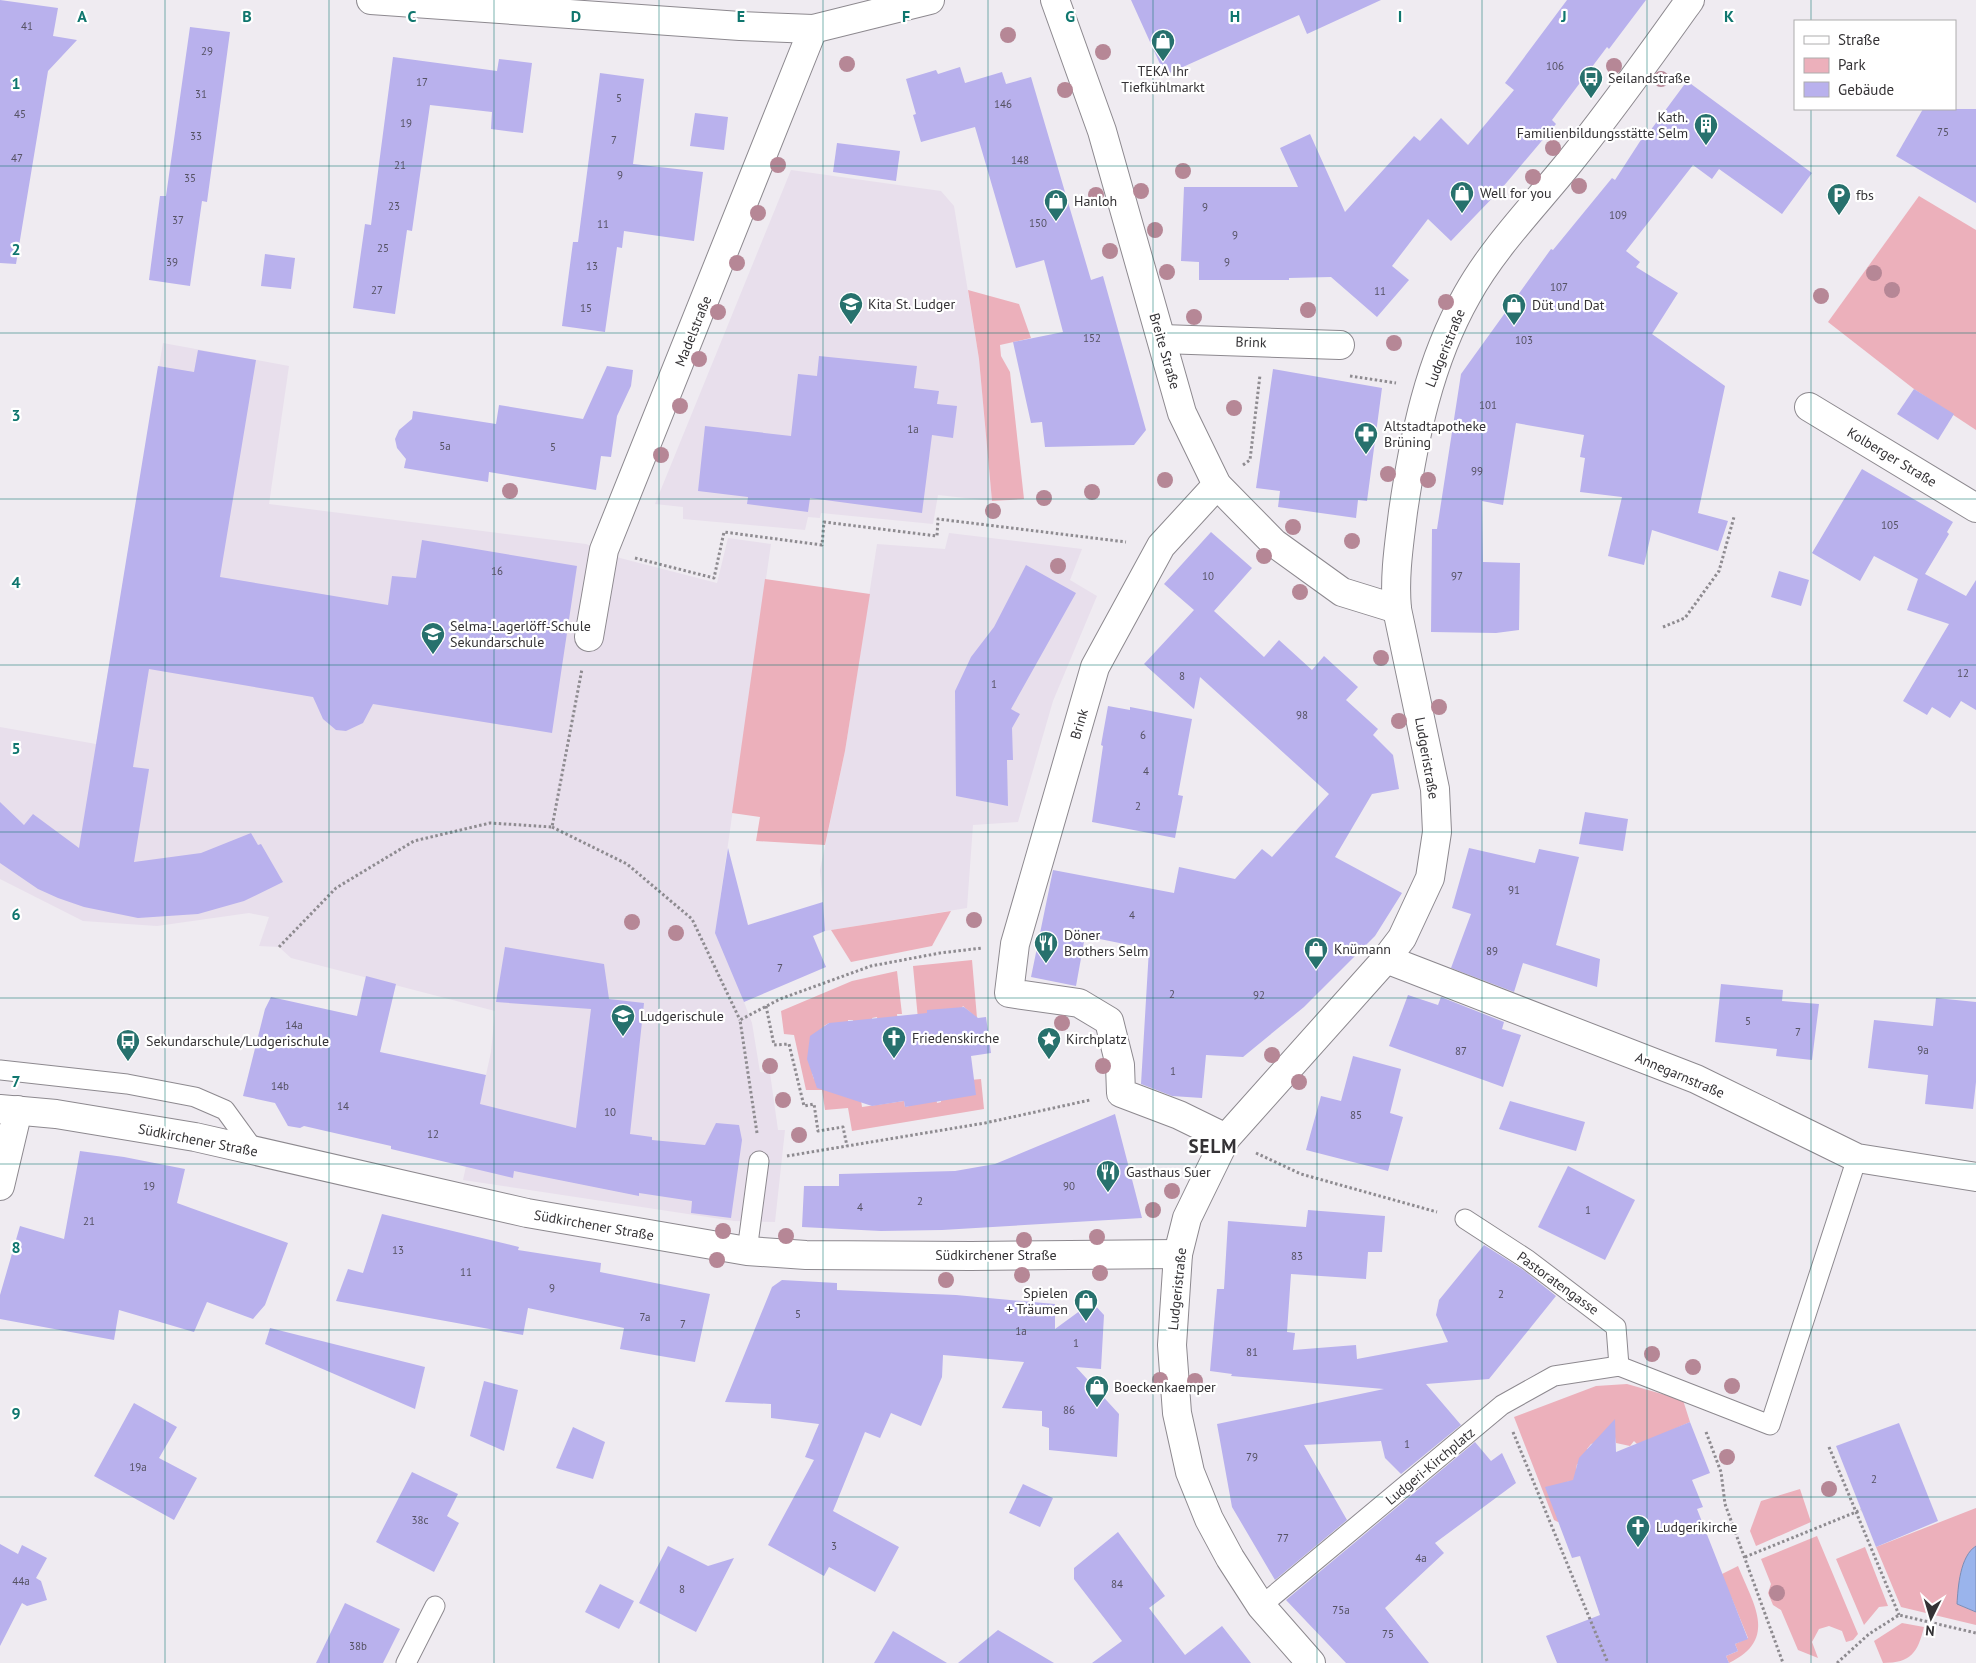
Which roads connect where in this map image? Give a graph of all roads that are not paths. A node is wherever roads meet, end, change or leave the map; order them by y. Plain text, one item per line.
1 (372, 0) edge
2 (930, 0) edge
3 (1055, 0) edge
4 (1690, 0) edge
5 (813, 29) junction
6 (1162, 339) junction
7 (1340, 344) dead end
8 (1809, 407) dead end
9 (1217, 485) junction
10 (1976, 508) edge
11 (1397, 609) junction
12 (588, 637) road end
13 (1386, 959) junction
14 (0, 1070) edge
15 (9, 1110) edge
16 (1226, 1138) junction
17 (254, 1150) junction
18 (1857, 1158) junction
19 (759, 1161) road end
20 (1976, 1177) edge
21 (0, 1186) edge
22 (1465, 1219) road end
23 (747, 1251) junction
24 (1178, 1254) junction
25 (1620, 1366) junction
26 (435, 1606) dead end
27 (1261, 1606) junction
28 (406, 1663) edge
29 (1311, 1663) edge

1 - 5 street
2 - 5 street
3 - 6 street, Breite Straße
4 - 11 street, Ludgeristraße
5 - 12 street, Madelstraße
6 - 7 street, Brink
6 - 9 street, Breite Straße
8 - 10 street, Kolberger Straße
9 - 11 street, Breite Straße
9 - 16 street, Brink
11 - 13 street, Ludgeristraße
13 - 16 street, Ludgeristraße
13 - 18 street, Annegarnstraße
14 - 17 lane
15 - 17 street, Südkirchener Straße
15 - 21 street, Südkirchener Straße
16 - 24 street, Ludgeristraße
17 - 23 street, Südkirchener Straße
18 - 20 street, Annegarnstraße
18 - 25 lane
19 - 23 lane
22 - 25 lane, Pastoratengasse
23 - 24 street, Südkirchener Straße
24 - 27 street, Ludgeristraße
25 - 27 lane, Ludgeri-Kirchplatz
26 - 28 lane
27 - 29 street, Ludgeristraße

